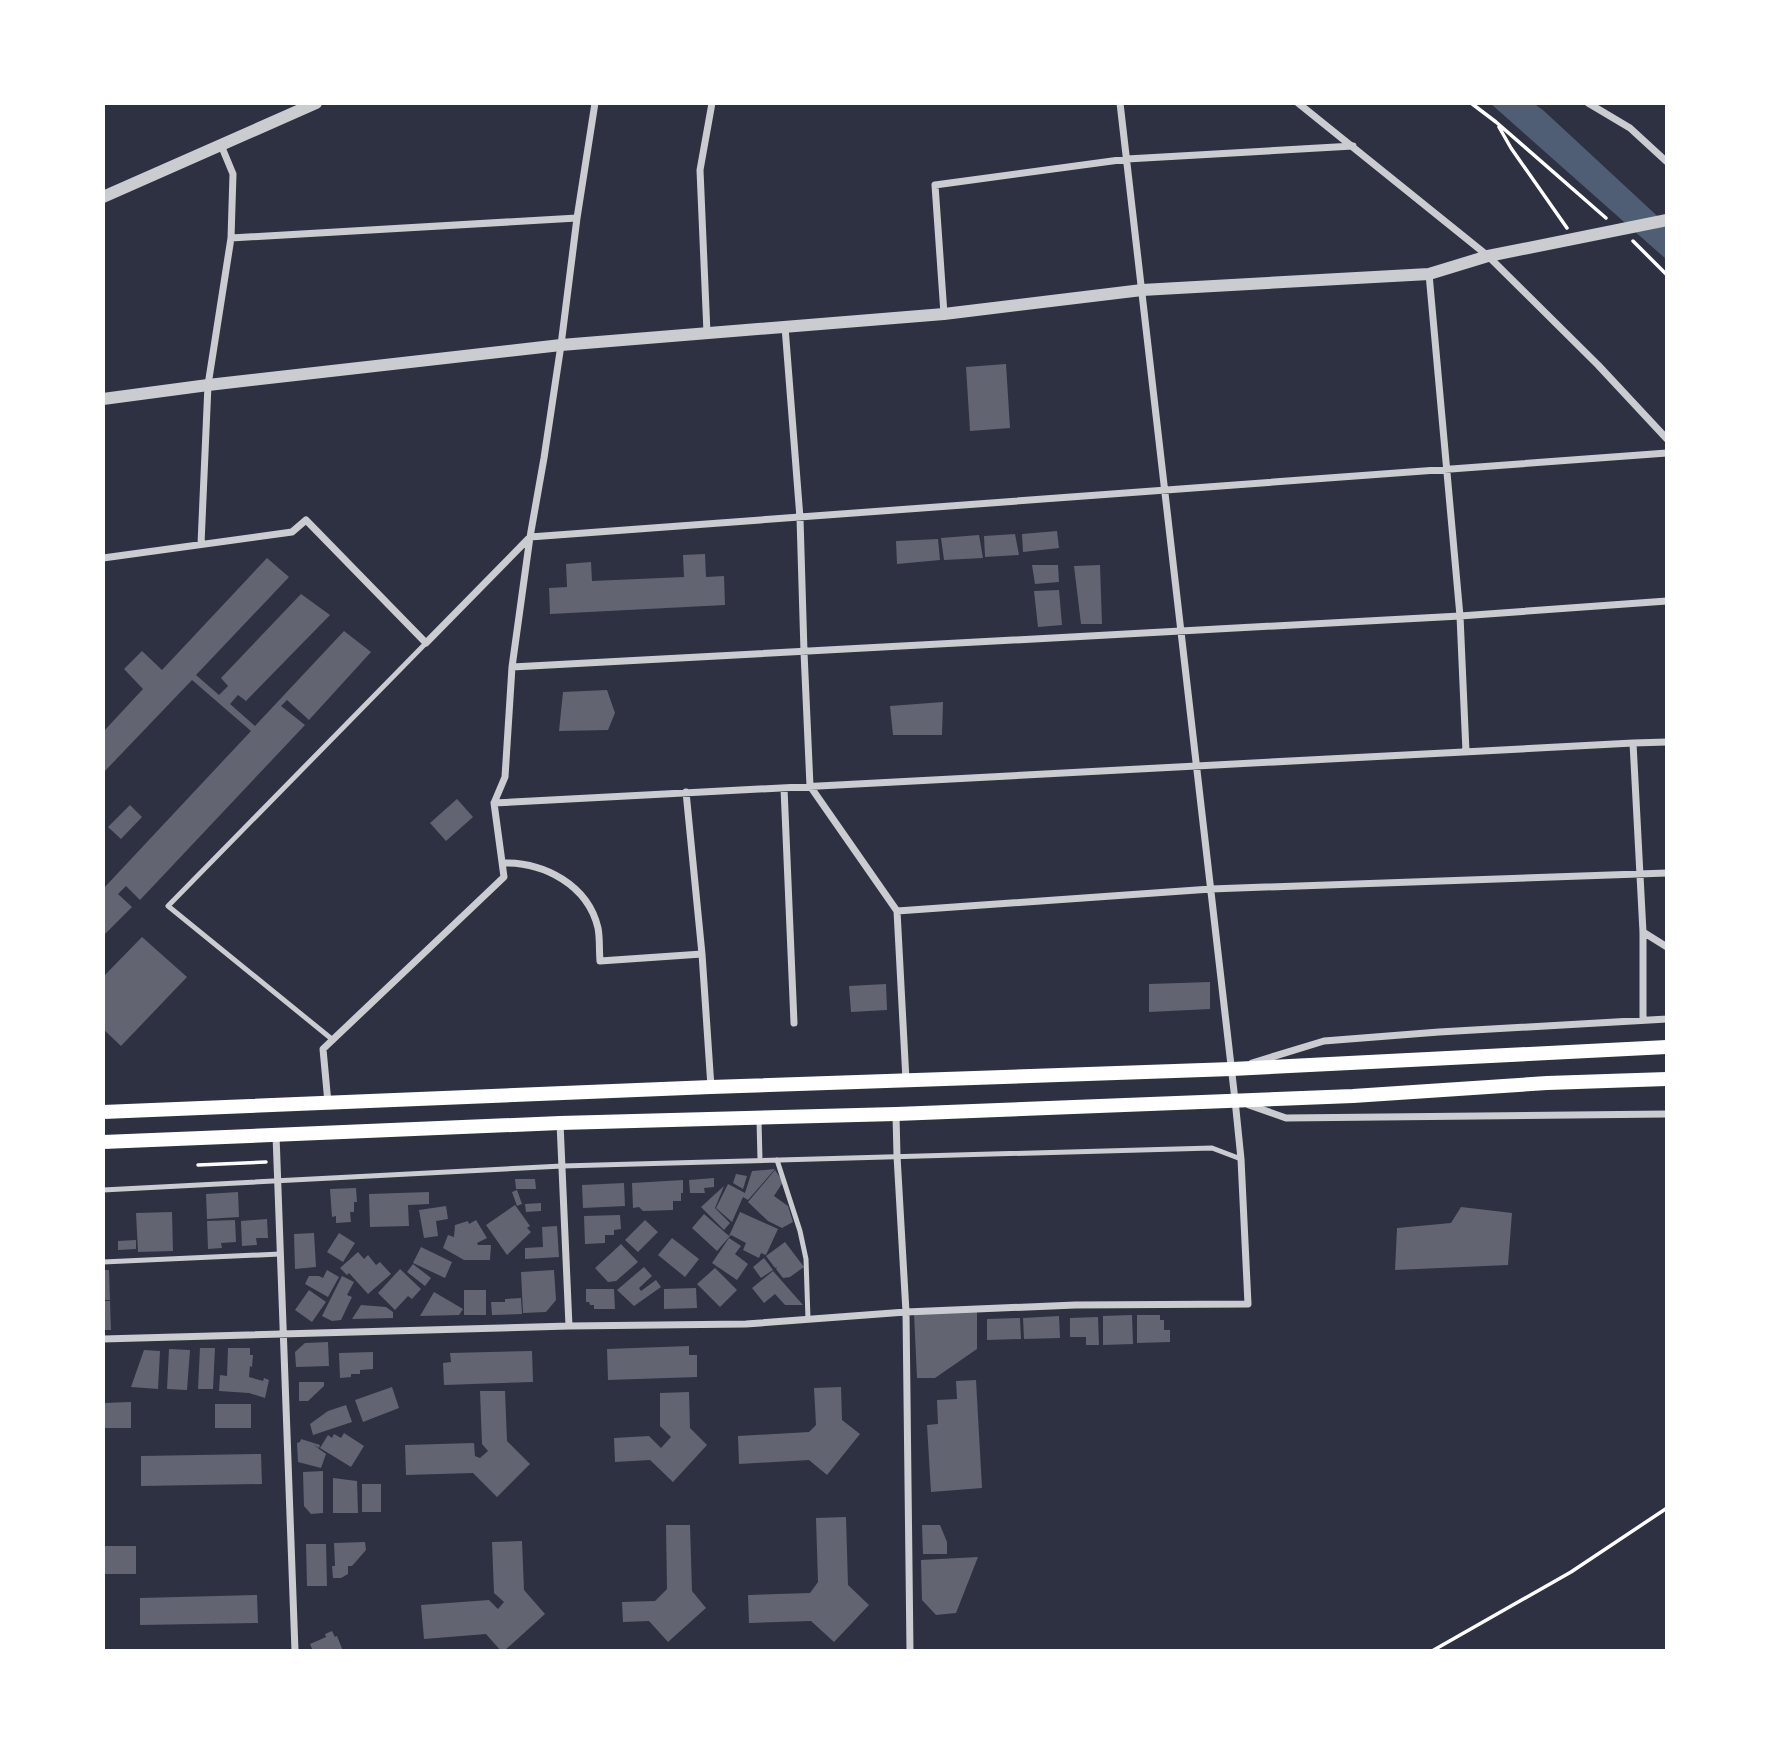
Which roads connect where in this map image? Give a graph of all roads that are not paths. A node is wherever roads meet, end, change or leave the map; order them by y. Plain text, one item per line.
1 (316, 103) edge
2 (595, 103) edge
3 (712, 103) edge
4 (1120, 103) edge
5 (1298, 103) edge
6 (1588, 103) edge
7 (221, 145) junction
8 (1353, 146) junction
9 (1127, 159) junction
10 (1667, 162) edge
11 (103, 197) edge
12 (577, 218) junction
13 (1667, 220) edge
14 (231, 238) junction
15 (1488, 256) junction
16 (1429, 274) junction
17 (1142, 290) junction
18 (944, 314) junction
19 (785, 327) junction
20 (707, 333) junction
21 (561, 345) junction
22 (208, 385) junction
23 (103, 399) edge
24 (1667, 439) edge
25 (1667, 453) edge
26 (1446, 469) junction
27 (1165, 489) junction
28 (800, 518) junction
29 (530, 537) junction
30 (201, 544) junction
31 (103, 558) edge
32 (1667, 601) edge
33 (1460, 616) junction
34 (1181, 630) junction
35 (426, 643) junction
36 (804, 652) junction
37 (512, 667) junction
38 (1667, 742) edge
39 (1633, 743) junction
40 (1466, 752) junction
41 (1197, 765) junction
42 (810, 786) junction
43 (784, 788) junction
44 (686, 792) junction
45 (495, 803) junction
46 (503, 863) junction
47 (1667, 873) edge
48 (1639, 874) junction
49 (1211, 889) junction
50 (897, 911) junction
51 (1643, 932) junction
52 (1667, 947) edge
53 (702, 954) junction
54 (1667, 1019) edge
55 (1643, 1020) junction
56 (794, 1023) dead end
57 (333, 1040) junction
58 (1667, 1047) edge
59 (1232, 1069) junction
60 (1667, 1079) edge
61 (906, 1080) junction
62 (711, 1087) junction
63 (1235, 1100) junction
64 (328, 1103) junction
65 (103, 1111) edge
66 (897, 1114) junction
67 (1667, 1114) edge
68 (759, 1117) junction
69 (560, 1123) junction
70 (275, 1135) junction
71 (103, 1142) edge
72 (897, 1156) junction
73 (1241, 1159) junction
74 (760, 1160) junction
75 (777, 1160) junction
76 (562, 1166) junction
77 (278, 1181) junction
78 (103, 1190) edge
79 (280, 1254) junction
80 (103, 1262) edge
81 (906, 1312) junction
82 (808, 1319) junction
83 (569, 1326) junction
84 (282, 1334) junction
85 (103, 1339) edge
86 (295, 1651) edge
87 (910, 1651) edge

1 - 7 street
2 - 12 street
3 - 20 street
4 - 9 street
5 - 8 street
6 - 10 street
7 - 11 street
7 - 14 street
8 - 9 street
8 - 15 street
9 - 17 street
9 - 18 street
12 - 14 street
12 - 21 street
13 - 15 street
14 - 22 street
15 - 16 street
15 - 24 street
16 - 17 street
16 - 26 street
17 - 18 street
17 - 27 street
18 - 19 street
19 - 20 street
19 - 28 street
20 - 21 street
21 - 22 street
21 - 29 street
22 - 23 street
22 - 30 street
25 - 26 street
26 - 27 street
26 - 33 street
27 - 28 street
27 - 34 street
28 - 29 street
28 - 36 street
29 - 35 street
29 - 37 street
30 - 31 street
30 - 35 street
32 - 33 street
33 - 34 street
33 - 40 street
34 - 36 street
34 - 41 street
35 - 57 lane
36 - 37 street
36 - 42 street
37 - 45 street
38 - 39 street
39 - 40 street
39 - 48 street
40 - 41 street
41 - 42 street
41 - 49 street
42 - 43 street
42 - 50 street
43 - 44 street
43 - 56 street
44 - 45 street
44 - 53 street
45 - 46 street
46 - 53 street
46 - 57 street
47 - 48 street
48 - 49 street
48 - 51 street
49 - 50 street
49 - 59 street
50 - 61 street
51 - 52 street
51 - 55 street
53 - 62 street
54 - 55 street
55 - 59 street
57 - 64 street
58 - 59 main road
59 - 61 main road
59 - 63 street
60 - 63 main road
61 - 62 main road
62 - 64 main road
63 - 66 main road
63 - 67 street
63 - 73 street
64 - 65 main road
66 - 68 main road
66 - 72 street
68 - 69 main road
68 - 74 lane
69 - 70 main road
69 - 76 street
70 - 71 main road
70 - 77 street
72 - 73 lane
72 - 75 lane
72 - 81 street
73 - 81 street
74 - 75 lane
74 - 76 lane
75 - 82 lane
76 - 77 lane
76 - 83 street
77 - 78 lane
77 - 79 street
79 - 80 lane
79 - 84 street
81 - 82 street
81 - 87 street
82 - 83 street
83 - 84 street
84 - 85 street
84 - 86 street

